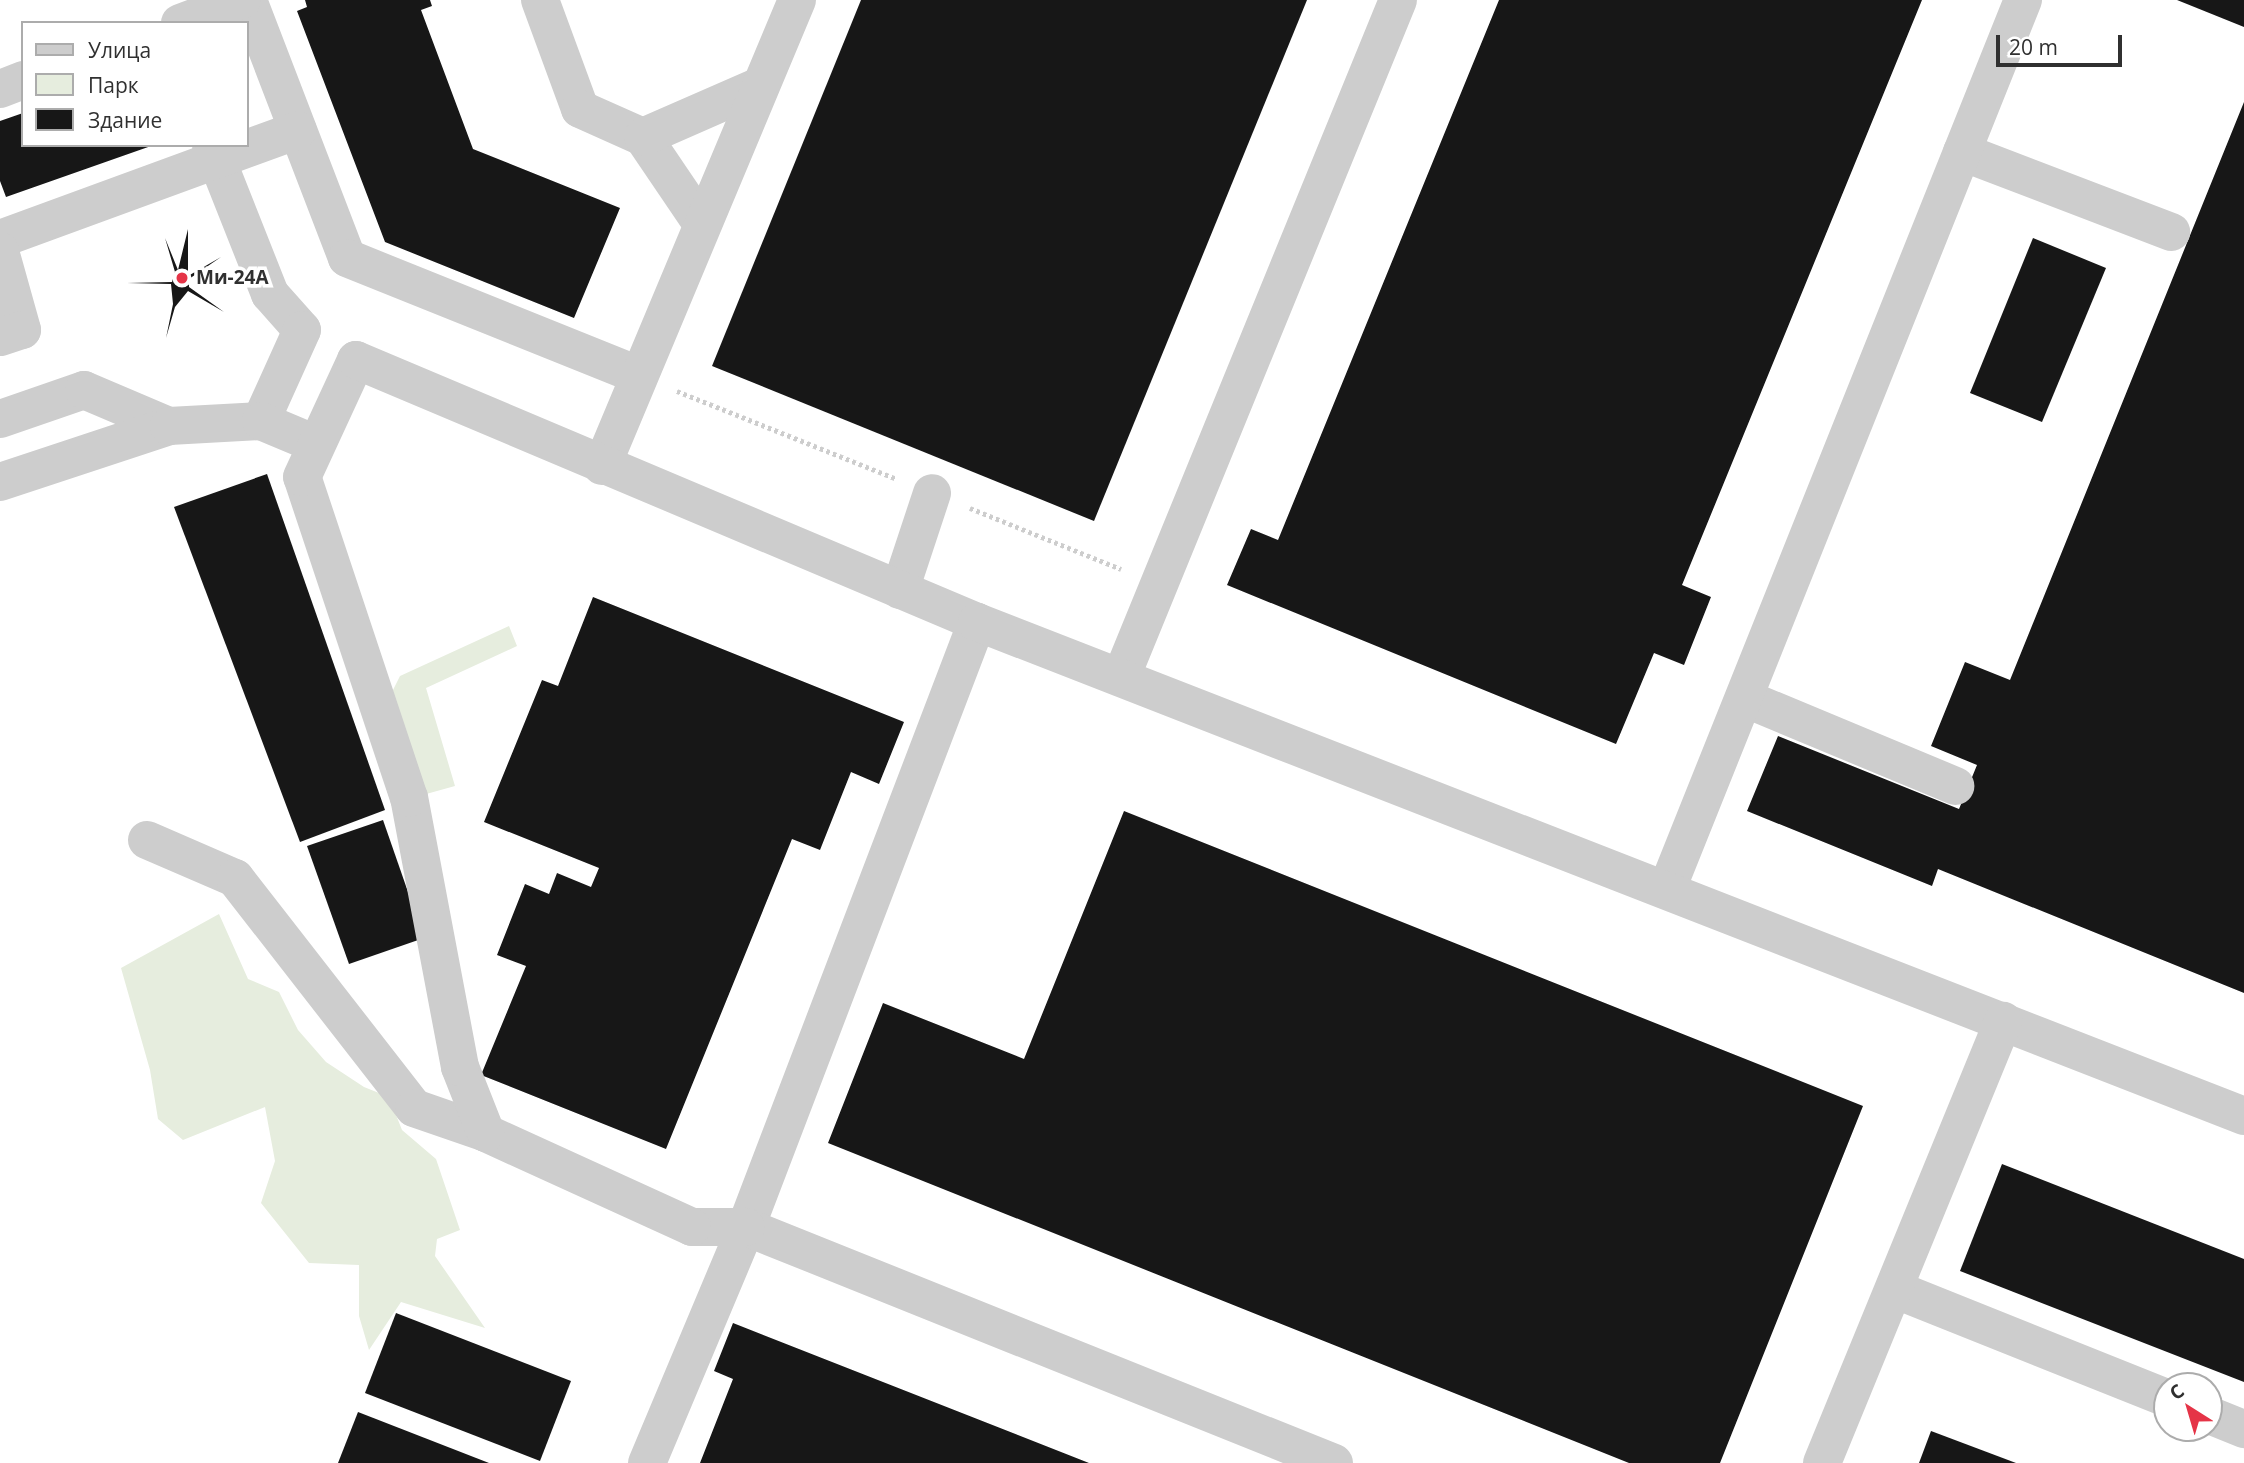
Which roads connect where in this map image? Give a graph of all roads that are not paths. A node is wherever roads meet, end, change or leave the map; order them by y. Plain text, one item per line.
1 (242, 0) edge
2 (248, 0) edge
3 (540, 0) edge
4 (797, 0) edge
5 (1398, 0) edge
6 (2023, 0) edge
7 (185, 21) edge
8 (21, 81) edge
9 (760, 86) junction
10 (0, 89) edge
11 (298, 130) junction
12 (643, 136) junction
13 (248, 144) edge
14 (238, 147) edge
15 (1962, 152) junction
16 (214, 154) edge
17 (702, 224) junction
18 (2171, 232) dead end
19 (0, 239) edge
20 (0, 251) edge
21 (0, 337) edge
22 (638, 376) junction
23 (0, 419) edge
24 (261, 421) junction
25 (169, 426) junction
26 (316, 444) junction
27 (602, 466) junction
28 (0, 482) edge
29 (932, 493) dead end
30 (900, 590) junction
31 (977, 622) junction
32 (1122, 675) junction
33 (1744, 698) junction
34 (1955, 786) dead end
35 (147, 840) dead end
36 (1667, 889) junction
37 (2003, 1020) junction
38 (2244, 1116) edge
39 (486, 1133) junction
40 (746, 1227) junction
41 (1894, 1289) junction
42 (2153, 1392) edge
43 (2223, 1421) edge
44 (2244, 1429) edge
45 (647, 1463) edge
46 (1334, 1463) edge
47 (1822, 1463) edge

1 - 7 lane
2 - 11 lane
3 - 12 lane
4 - 9 lane
5 - 32 lane
6 - 15 lane
8 - 10 lane
9 - 12 lane
9 - 17 lane
11 - 13 lane
11 - 22 lane
12 - 17 lane
14 - 16 lane
15 - 18 lane
15 - 33 lane
16 - 19 lane
16 - 24 lane
17 - 22 lane
20 - 21 lane
22 - 27 lane
23 - 25 lane
24 - 25 lane
24 - 26 lane
25 - 28 lane
26 - 27 lane
26 - 39 lane
27 - 30 lane
29 - 30 lane
30 - 31 lane
31 - 32 lane
31 - 40 lane
32 - 36 lane
33 - 34 lane
33 - 36 lane
35 - 39 lane
36 - 37 lane
37 - 38 lane
37 - 41 lane
39 - 40 lane
40 - 45 lane
40 - 46 lane
41 - 42 lane
41 - 47 lane
43 - 44 lane

